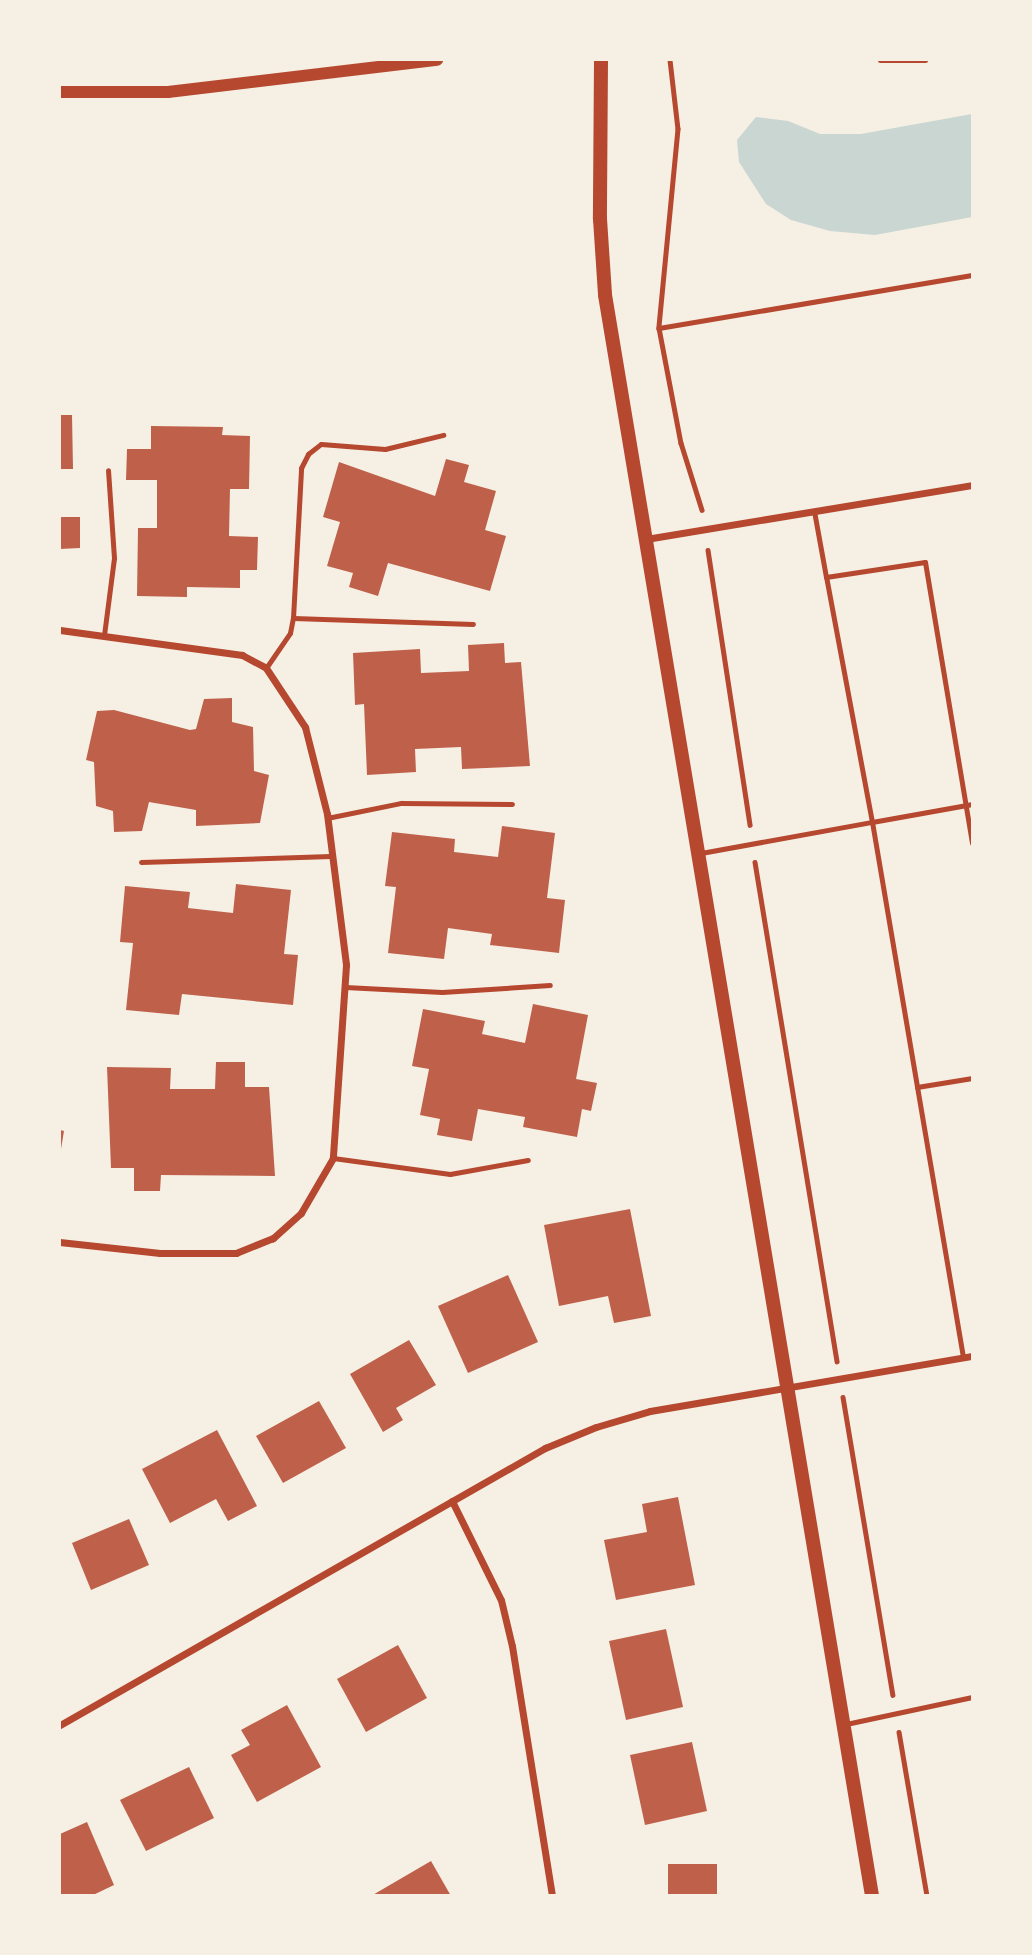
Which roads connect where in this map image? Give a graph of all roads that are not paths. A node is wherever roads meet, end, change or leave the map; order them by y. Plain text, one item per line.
1 (438, 60) edge
2 (601, 60) edge
3 (880, 60) edge
4 (925, 60) edge
5 (60, 92) edge
6 (443, 435) dead end
7 (108, 470) dead end
8 (972, 485) edge
9 (814, 511) junction
10 (646, 539) junction
11 (826, 577) junction
12 (293, 618) junction
13 (473, 624) dead end
14 (60, 630) edge
15 (104, 635) junction
16 (266, 668) junction
17 (512, 804) dead end
18 (969, 804) edge
19 (327, 818) junction
20 (872, 822) junction
21 (972, 843) edge
22 (698, 854) junction
23 (331, 856) junction
24 (141, 862) dead end
25 (550, 985) dead end
26 (345, 987) junction
27 (972, 1078) edge
28 (917, 1087) junction
29 (333, 1158) junction
30 (528, 1160) dead end
31 (60, 1242) edge
32 (972, 1356) edge
33 (963, 1357) junction
34 (787, 1388) junction
35 (452, 1501) junction
36 (972, 1697) edge
37 (843, 1724) junction
38 (60, 1725) edge
39 (552, 1895) edge
40 (872, 1895) edge

1 - 5 street
2 - 10 main road
3 - 4 lane
6 - 12 lane
7 - 15 lane
8 - 9 street
9 - 10 street
9 - 11 lane
10 - 22 main road
11 - 18 lane
11 - 20 lane
12 - 13 lane
12 - 16 lane
14 - 15 street
15 - 16 street
16 - 19 street
17 - 19 lane
18 - 20 lane
18 - 21 lane
19 - 23 street
20 - 22 lane
20 - 28 lane
22 - 34 main road
23 - 24 lane
23 - 26 street
25 - 26 lane
26 - 29 street
27 - 28 lane
28 - 33 lane
29 - 30 lane
29 - 31 street
32 - 33 street
33 - 34 street
34 - 35 street
34 - 37 main road
35 - 38 street
35 - 39 street
36 - 37 lane
37 - 40 main road

